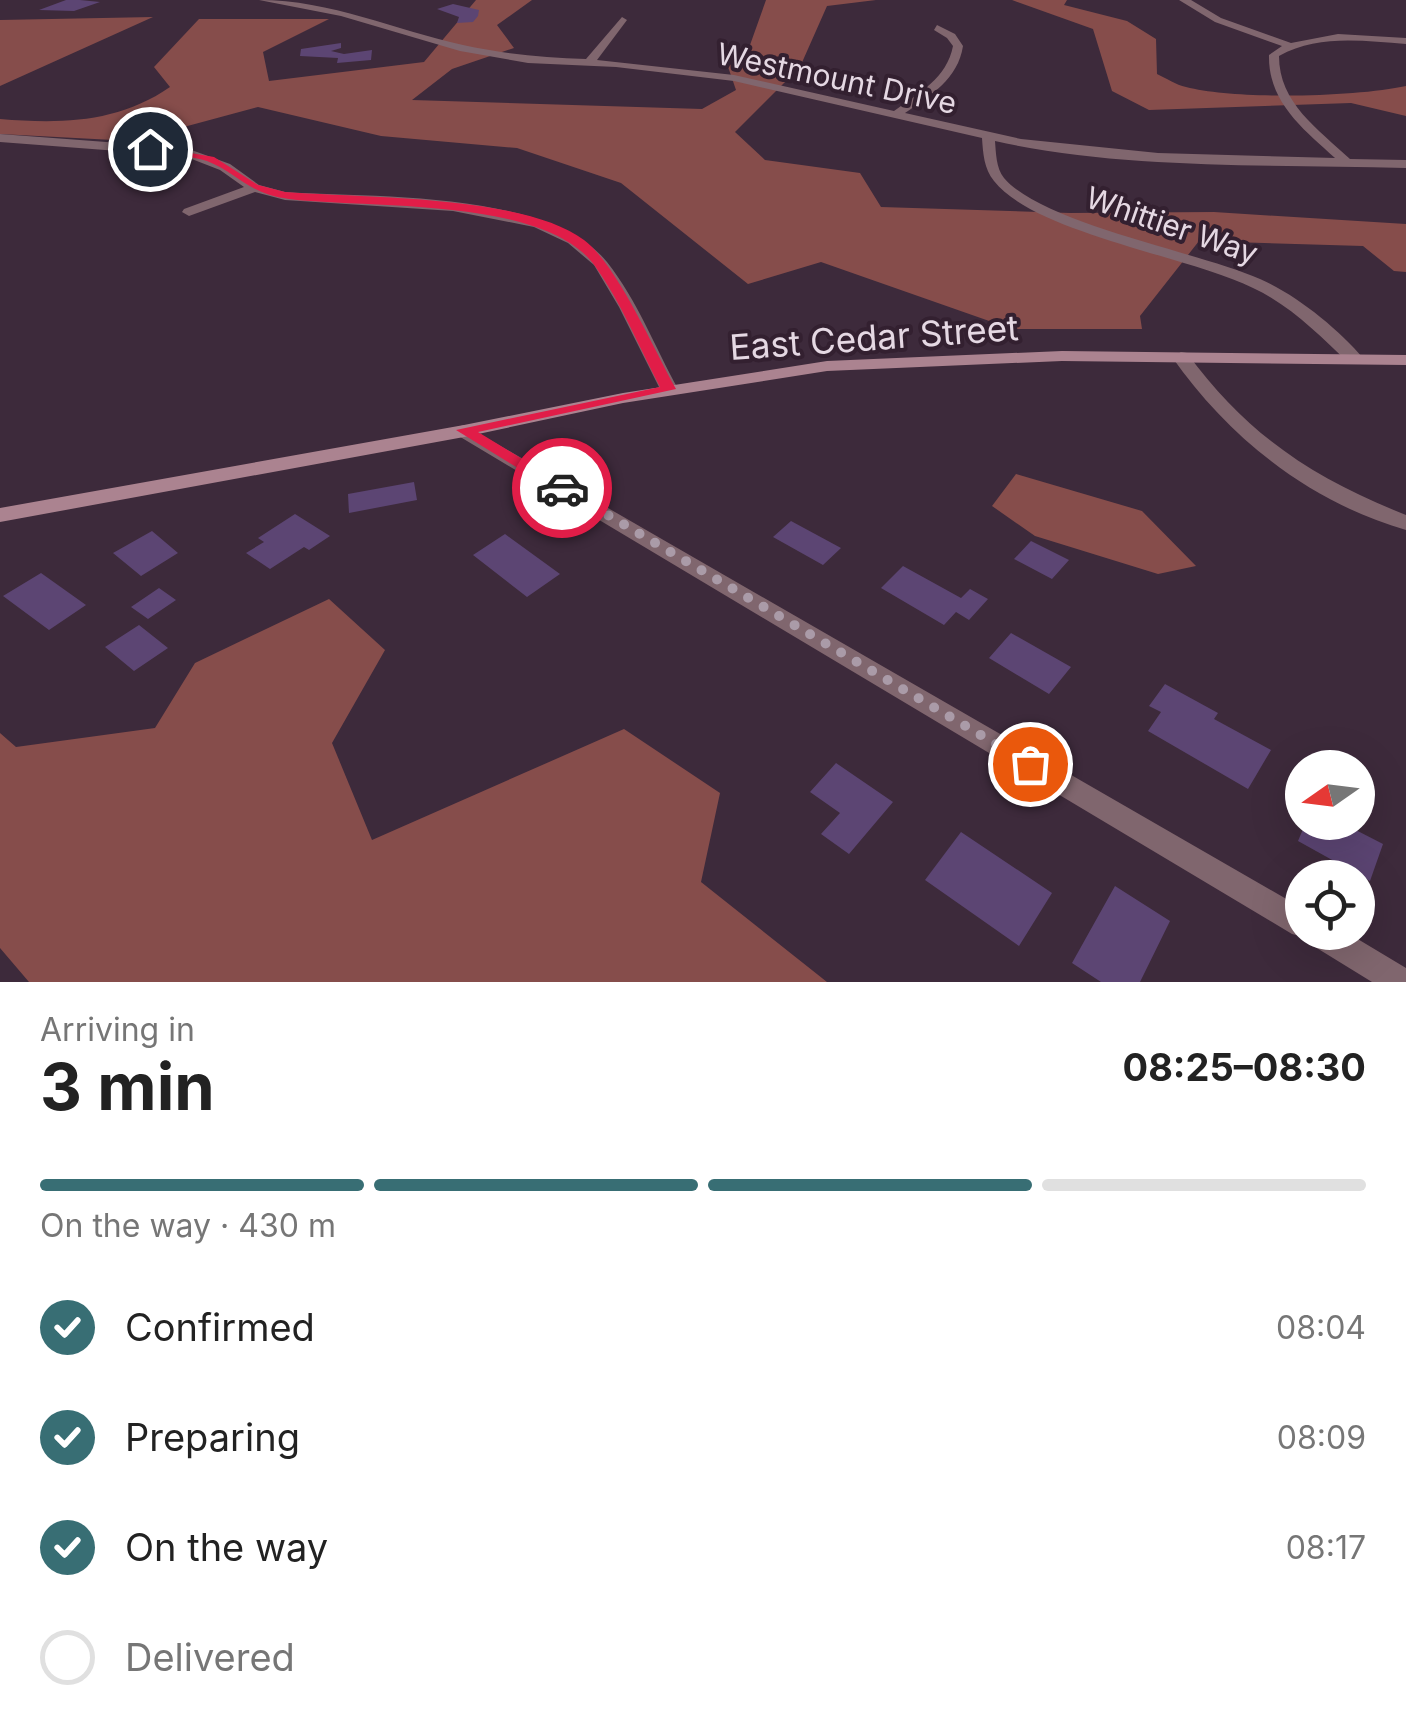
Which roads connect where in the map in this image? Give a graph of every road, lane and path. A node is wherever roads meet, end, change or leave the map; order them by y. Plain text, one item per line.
1 (264, 0) edge
2 (1184, 0) edge
3 (622, 20) dead end
4 (938, 28) dead end
5 (1406, 40) edge
6 (1288, 45) junction
7 (589, 63) junction
8 (895, 115) junction
9 (988, 137) junction
10 (0, 138) edge
11 (1347, 163) junction
12 (1406, 164) edge
13 (254, 188) junction
14 (189, 212) dead end
15 (1181, 357) junction
16 (1355, 360) junction
17 (1406, 360) edge
18 (669, 389) junction
19 (464, 430) junction
20 (0, 515) edge
21 (1406, 524) edge
22 (1285, 914) edge
23 (1347, 950) edge
24 (1401, 982) edge

1 - 7 street, Westmount Drive
2 - 6 street
3 - 7 street
4 - 8 street
5 - 6 street
6 - 11 street
7 - 8 street, Westmount Drive
8 - 9 street, Westmount Drive
9 - 11 street, Westmount Drive
9 - 16 street, Whittier Way
10 - 13 street
11 - 12 street, Westmount Drive
13 - 14 street
13 - 18 street
15 - 16 main road, East Cedar Street
15 - 18 main road, East Cedar Street
15 - 21 street
16 - 17 main road, East Cedar Street
18 - 19 main road, East Cedar Street
19 - 20 main road, East Cedar Street
19 - 22 street
23 - 24 street

